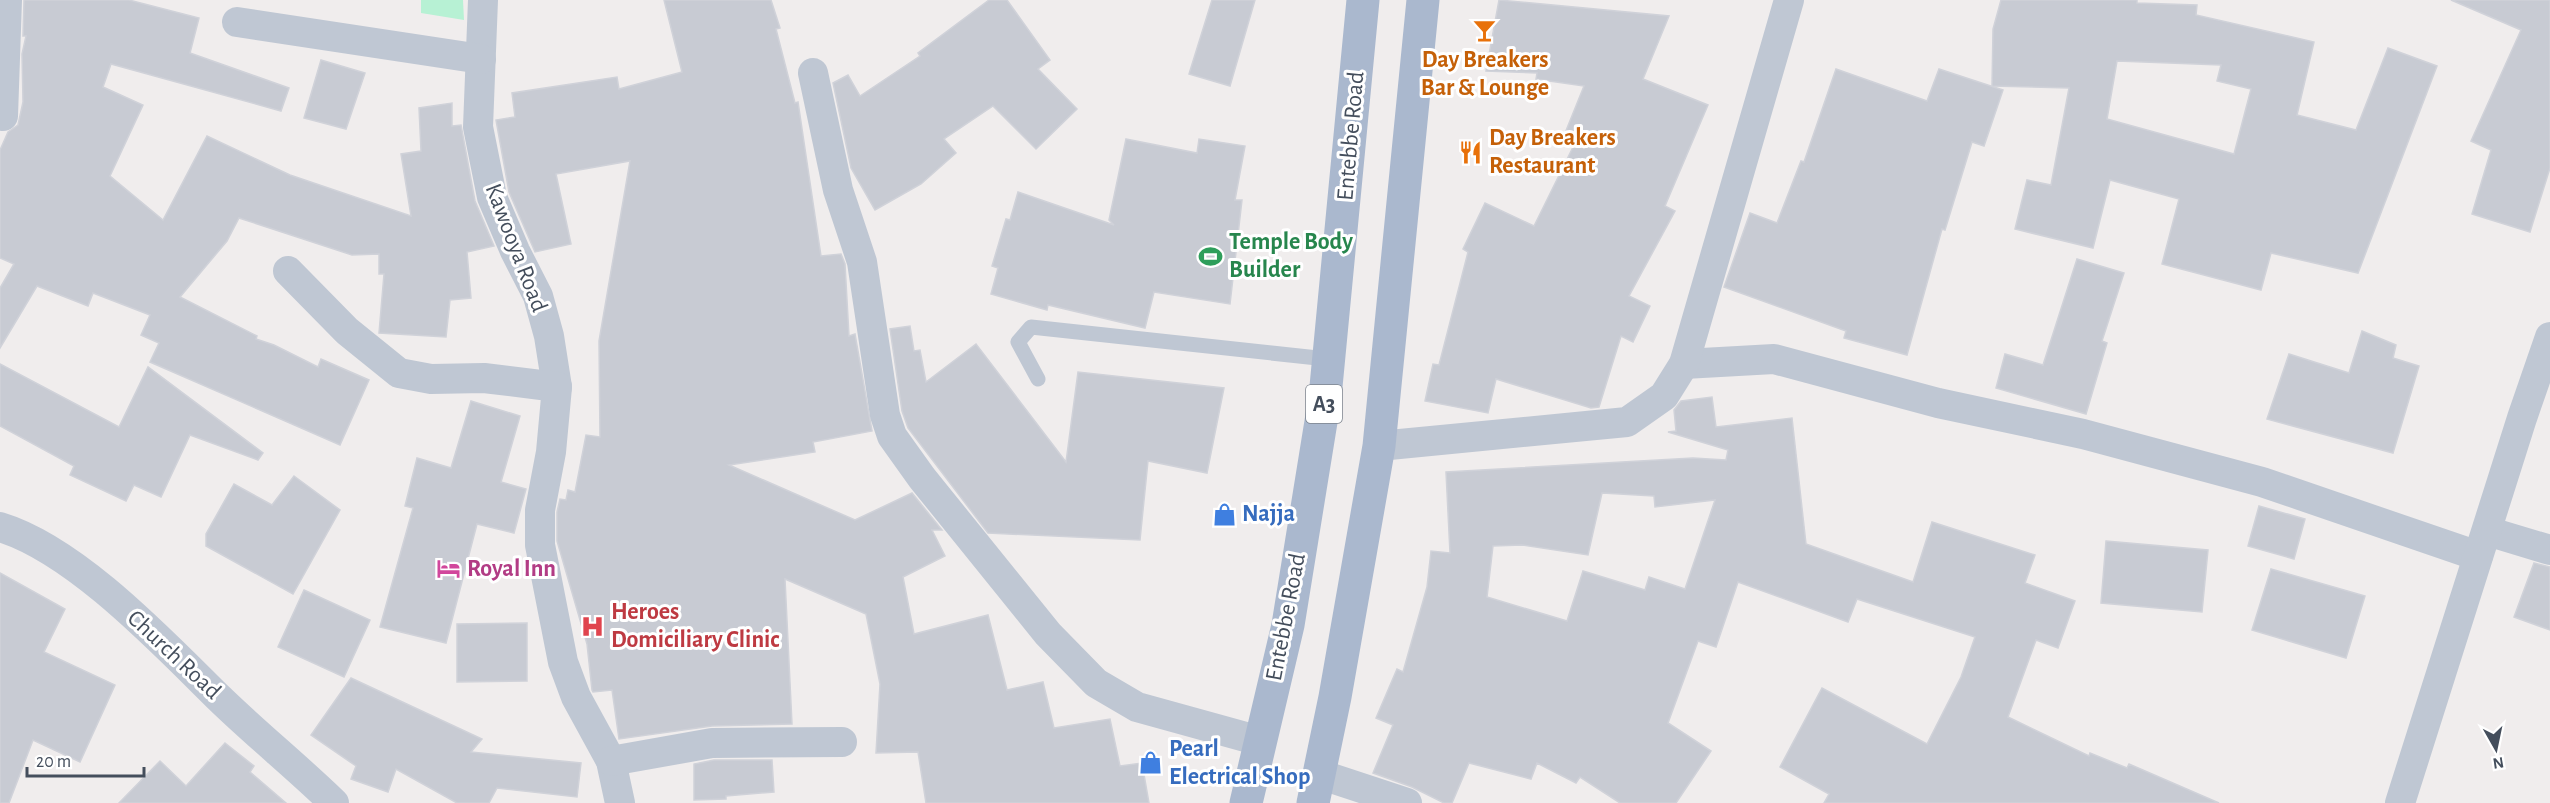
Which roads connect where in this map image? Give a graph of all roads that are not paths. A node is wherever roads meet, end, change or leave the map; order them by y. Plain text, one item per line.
1 (7, 0) edge
2 (483, 0) edge
3 (1363, 0) edge
4 (1423, 0) edge
5 (1789, 0) edge
6 (237, 22) dead end
7 (481, 59) junction
8 (813, 73) dead end
9 (3, 116) dead end
10 (288, 271) dead end
11 (2550, 337) edge
12 (1327, 359) junction
13 (1684, 364) junction
14 (1038, 379) dead end
15 (557, 387) junction
16 (1379, 446) junction
17 (0, 527) edge
18 (2483, 543) junction
19 (2550, 550) edge
20 (1260, 741) junction
21 (842, 742) dead end
22 (611, 761) junction
23 (1316, 789) edge
24 (334, 803) edge
25 (620, 803) edge
26 (1246, 803) edge
27 (1407, 803) edge
28 (2400, 803) edge

1 - 9 street
2 - 7 street, Kawooya Road
3 - 12 main road, Entebbe Road / A3
4 - 16 main road
5 - 13 street
6 - 7 street
7 - 15 street, Kawooya Road
8 - 20 street
10 - 15 street
11 - 18 street
12 - 14 lane
12 - 20 main road, Entebbe Road / A3
13 - 16 street
13 - 18 street
15 - 22 street, Kawooya Road
16 - 23 main road
17 - 24 street, Church Road
18 - 19 street
18 - 28 street
20 - 26 main road, Entebbe Road / A3
21 - 22 street
22 - 25 street, Kawooya Road
23 - 27 street

